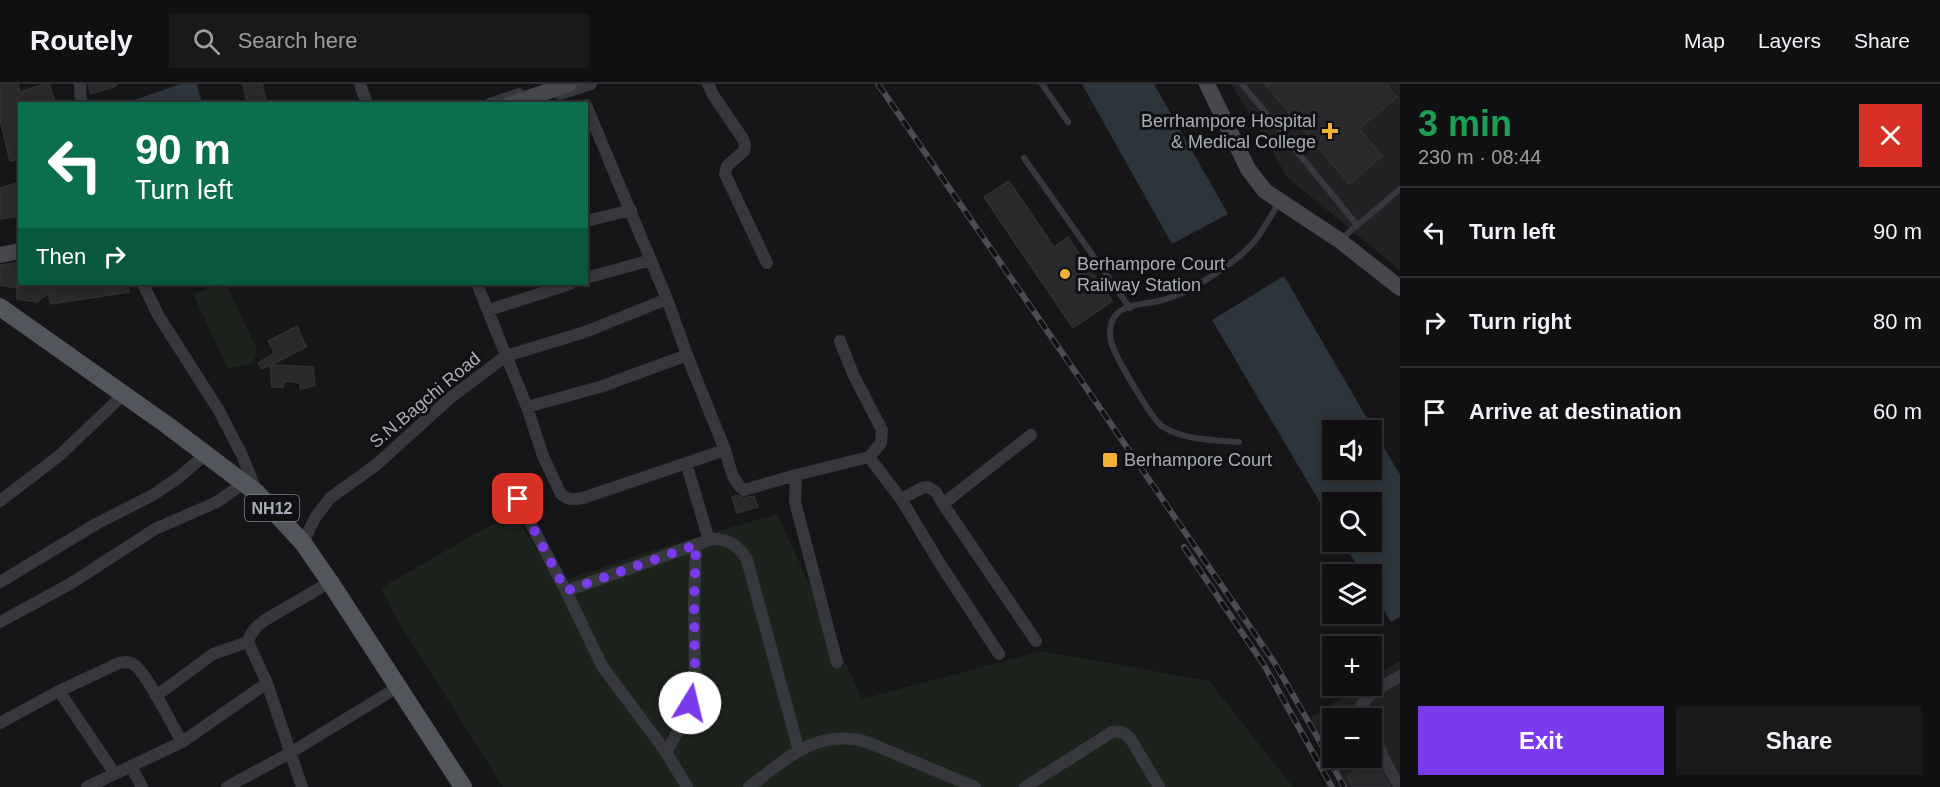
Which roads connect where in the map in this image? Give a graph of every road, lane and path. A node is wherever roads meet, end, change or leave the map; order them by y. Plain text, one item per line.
1 (80, 84) edge
2 (360, 84) edge
3 (551, 84) edge
4 (708, 84) edge
5 (1042, 84) edge
6 (1207, 84) edge
7 (1242, 84) edge
8 (579, 85) edge
9 (81, 102) edge
10 (366, 102) edge
11 (496, 102) edge
12 (518, 102) edge
13 (533, 102) edge
14 (585, 102) edge
15 (588, 109) edge
16 (1068, 122) dead end
17 (1024, 158) dead end
18 (1400, 189) edge
19 (1279, 202) junction
20 (631, 210) junction
21 (588, 221) edge
22 (1356, 225) junction
23 (1339, 240) junction
24 (18, 251) edge
25 (0, 255) edge
26 (651, 260) junction
27 (767, 263) dead end
28 (588, 277) edge
29 (143, 285) edge
30 (477, 285) edge
31 (567, 285) edge
32 (1400, 288) edge
33 (667, 299) junction
34 (0, 307) edge
35 (1130, 308) junction
36 (489, 310) junction
37 (840, 341) dead end
38 (687, 355) junction
39 (506, 356) junction
40 (123, 395) junction
41 (527, 407) junction
42 (1031, 435) dead end
43 (1239, 442) dead end
44 (725, 450) junction
45 (206, 454) junction
46 (868, 457) junction
47 (686, 463) junction
48 (796, 475) junction
49 (510, 484) dead end
50 (251, 488) junction
51 (901, 499) junction
52 (0, 501) edge
53 (944, 504) junction
54 (709, 540) junction
55 (303, 543) junction
56 (696, 545) junction
57 (0, 582) edge
58 (330, 582) junction
59 (566, 591) junction
60 (0, 622) edge
61 (1036, 640) dead end
62 (248, 642) junction
63 (999, 654) dead end
64 (837, 662) dead end
65 (1400, 676) edge
66 (267, 683) junction
67 (398, 687) junction
68 (59, 692) junction
69 (156, 696) junction
70 (1363, 708) edge
71 (0, 723) edge
72 (182, 742) junction
73 (799, 751) junction
74 (666, 752) junction
75 (290, 753) junction
76 (1382, 754) edge
77 (131, 766) junction
78 (115, 774) junction
79 (87, 787) edge
80 (142, 787) edge
81 (227, 787) edge
82 (302, 787) edge
83 (463, 787) edge
84 (687, 787) edge
85 (749, 787) edge
86 (975, 787) edge
87 (1025, 787) edge
88 (1159, 787) edge
89 (1400, 787) edge

1 - 9 street
2 - 10 street
3 - 11 street
4 - 27 street
5 - 16 lane
6 - 19 street
7 - 22 lane
8 - 12 street
8 - 13 street
8 - 14 street
15 - 20 street
17 - 35 lane
18 - 22 lane
19 - 23 street
19 - 35 lane
20 - 21 street
20 - 26 street
22 - 23 lane
23 - 32 street
24 - 25 street
26 - 28 street
26 - 33 street
29 - 50 street
30 - 36 street
31 - 36 street
33 - 38 street
33 - 39 street, S.N.Bagchi Road
34 - 40 main road, NH12
35 - 43 lane
36 - 39 street
37 - 46 street
38 - 41 street
38 - 44 street
39 - 41 street
39 - 55 street, S.N.Bagchi Road
40 - 45 main road, NH12
40 - 52 street
41 - 47 street
42 - 53 street
44 - 47 street
44 - 48 street
45 - 50 main road, NH12
45 - 57 street
46 - 48 street
46 - 51 street
47 - 54 street
48 - 64 street
49 - 59 street
50 - 55 main road, NH12
50 - 60 street
51 - 53 street
51 - 63 street
53 - 61 street
54 - 56 street
54 - 73 street
55 - 58 main road, NH12
56 - 59 street
56 - 74 street
58 - 62 street
58 - 67 main road, NH12
59 - 74 street
62 - 66 street
62 - 69 street
65 - 70 street
66 - 72 street
66 - 75 street
67 - 75 street
67 - 83 main road, NH12
68 - 69 street
68 - 71 street
68 - 78 street
69 - 72 street
72 - 77 street
73 - 85 street
73 - 86 street
74 - 84 street
75 - 81 street
75 - 82 street
76 - 89 street
77 - 78 street
77 - 80 street
78 - 79 street
87 - 88 street

